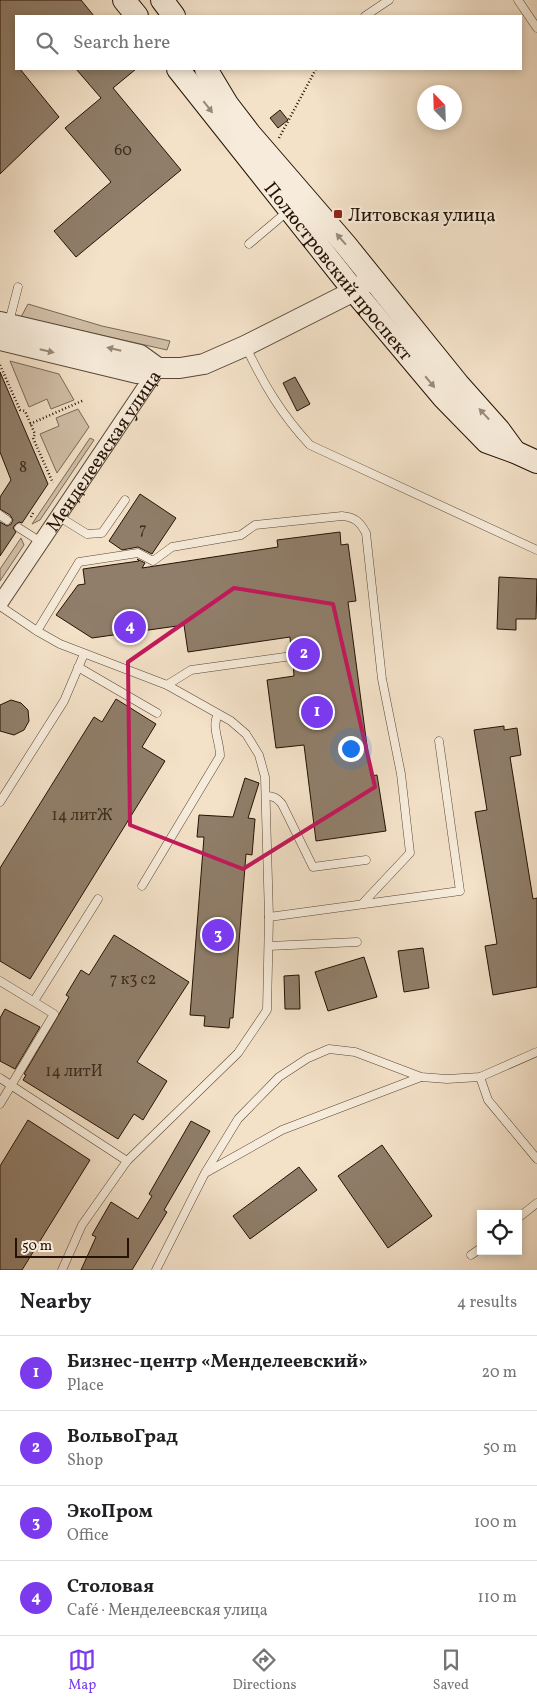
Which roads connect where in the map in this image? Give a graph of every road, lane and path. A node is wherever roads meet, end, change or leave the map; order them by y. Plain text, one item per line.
1 (124, 0) edge
2 (389, 0) edge
3 (518, 0) edge
4 (136, 15) edge
5 (366, 15) edge
6 (537, 28) edge
7 (179, 70) edge
8 (207, 70) edge
9 (315, 70) edge
10 (276, 144) dead end
11 (289, 209) junction
12 (249, 244) dead end
13 (363, 284) junction
14 (18, 287) dead end
15 (3, 332) edge
16 (245, 346) junction
17 (0, 365) edge
18 (158, 368) junction
19 (84, 400) dead end
20 (30, 424) junction
21 (537, 462) edge
22 (53, 483) dead end
23 (125, 500) dead end
24 (33, 513) dead end
25 (58, 516) junction
26 (31, 517) dead end
27 (19, 528) dead end
28 (41, 542) junction
29 (537, 550) edge
30 (0, 605) edge
31 (36, 631) junction
32 (84, 654) junction
33 (292, 656) dead end
34 (78, 667) junction
35 (167, 685) junction
36 (157, 713) dead end
37 (218, 714) junction
38 (439, 741) dead end
39 (266, 796) junction
40 (0, 802) edge
41 (366, 860) dead end
42 (142, 886) dead end
43 (98, 899) dead end
44 (363, 904) junction
45 (270, 917) junction
46 (357, 942) dead end
47 (269, 946) junction
48 (0, 981) edge
49 (34, 1001) junction
50 (537, 1052) edge
51 (480, 1076) junction
52 (421, 1077) junction
53 (0, 1078) edge
54 (11, 1086) junction
55 (0, 1104) edge
56 (537, 1159) edge
57 (127, 1161) junction
58 (205, 1173) junction
59 (537, 1203) edge
60 (522, 1215) edge
61 (477, 1251) edge
62 (471, 1255) dead end
63 (62, 1270) edge
64 (156, 1270) edge

1 - 4 main road
2 - 5 lane
3 - 6 lane
7 -> 11 main road, Полюстровский проспект
13 -> 8 main road, Полюстровский проспект
9 - 10 path
11 - 12 lane
11 - 13 main road, Полюстровский проспект
13 - 16 street, Менделеевская улица
13 - 21 main road, Полюстровский проспект
14 - 15 lane
15 - 18 street
16 - 18 street, Менделеевская улица
16 - 29 lane
17 - 20 path
18 - 25 street, Менделеевская улица
19 - 20 path
20 - 22 path
23 - 25 lane
24 - 26 path
25 - 28 street, Менделеевская улица
27 - 28 lane
28 - 30 street, Менделеевская улица
30 - 31 lane
31 - 32 lane
31 - 44 lane
32 - 34 lane
32 - 35 lane
33 - 35 lane
34 - 36 lane
34 - 40 lane
35 - 37 lane
37 - 39 lane
37 - 42 lane
38 - 44 lane
39 - 41 lane
39 - 45 lane
43 - 49 lane
44 - 45 lane
45 - 47 lane
46 - 47 lane
47 - 57 lane
48 - 49 lane
49 - 54 lane
50 - 51 lane
51 - 52 lane
51 - 56 lane
52 - 58 lane
52 - 58 lane
53 - 54 lane
54 - 55 lane
54 - 57 lane
57 - 63 lane
58 - 64 lane
59 - 60 lane
61 - 62 lane

